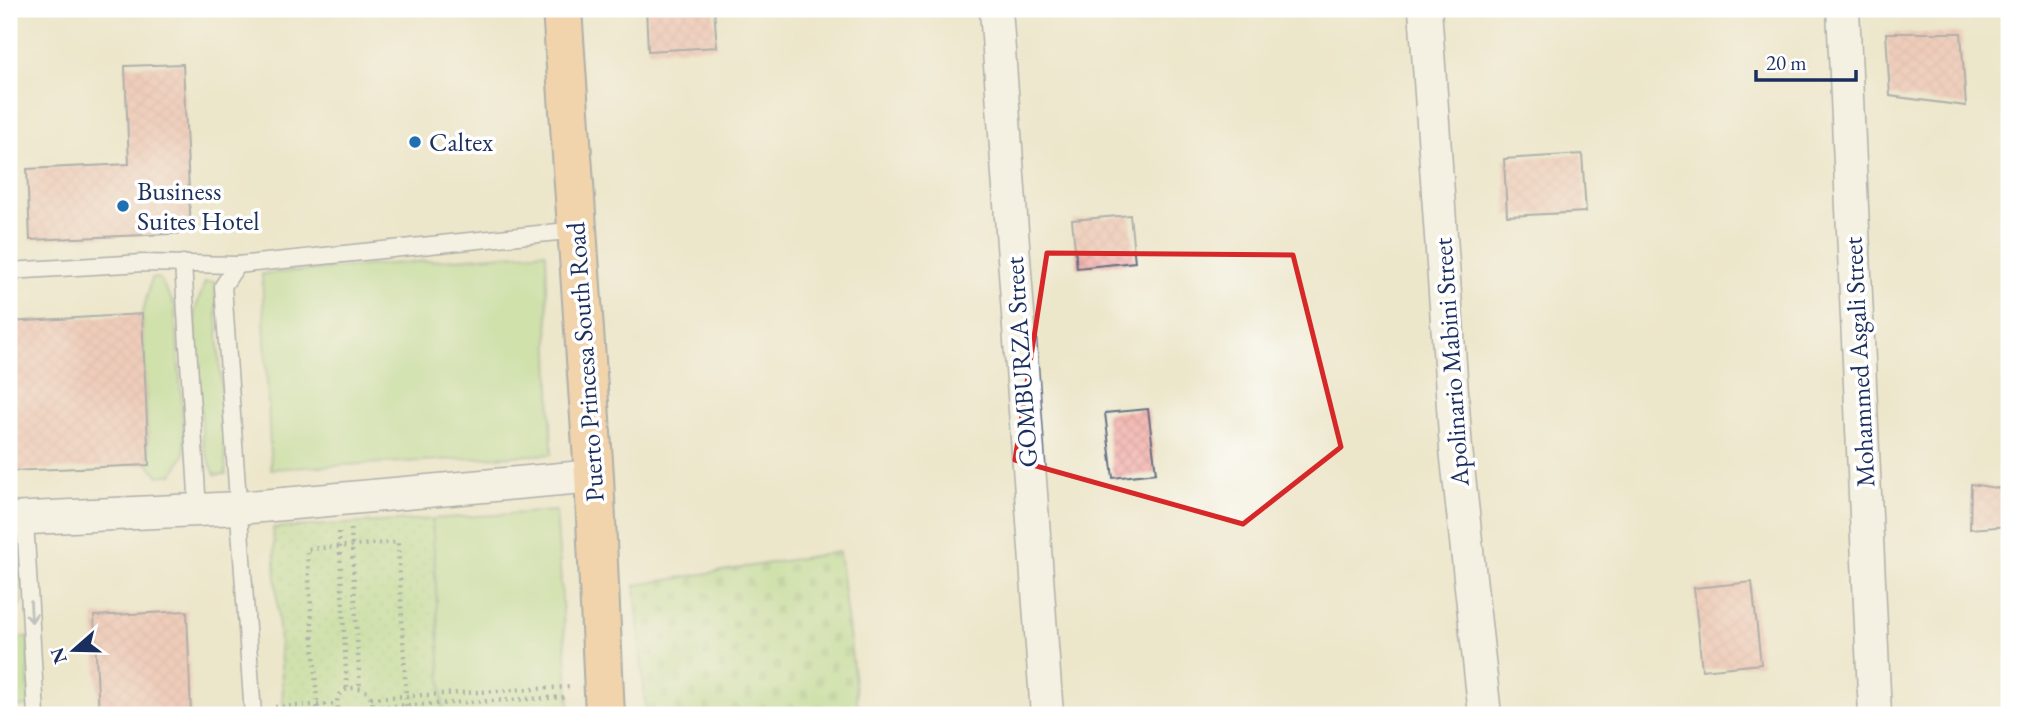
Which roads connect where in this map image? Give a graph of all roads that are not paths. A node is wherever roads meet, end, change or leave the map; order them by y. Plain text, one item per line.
1 (562, 9) edge
2 (996, 9) edge
3 (1425, 9) edge
4 (1843, 9) edge
5 (577, 230) junction
6 (183, 263) junction
7 (237, 265) junction
8 (9, 271) edge
9 (594, 476) junction
10 (239, 508) junction
11 (198, 510) junction
12 (17, 519) edge
13 (604, 699) edge
14 (36, 715) edge
15 (253, 715) edge
16 (1047, 715) edge
17 (1485, 715) edge
18 (1875, 715) edge

1 - 5 main road, Puerto Princesa South Road
2 - 16 street, GOMBURZA Street
3 - 17 street, Apolinario Mabini Street
4 - 18 street, Mohammed Asgali Street
5 - 7 lane
5 - 9 main road, Puerto Princesa South Road
6 - 7 lane
6 - 8 lane
6 - 11 lane
7 - 10 lane
9 - 10 street
9 - 13 main road, Puerto Princesa South Road
10 - 11 street
10 - 15 lane
11 - 12 street
12 -> 14 lane

